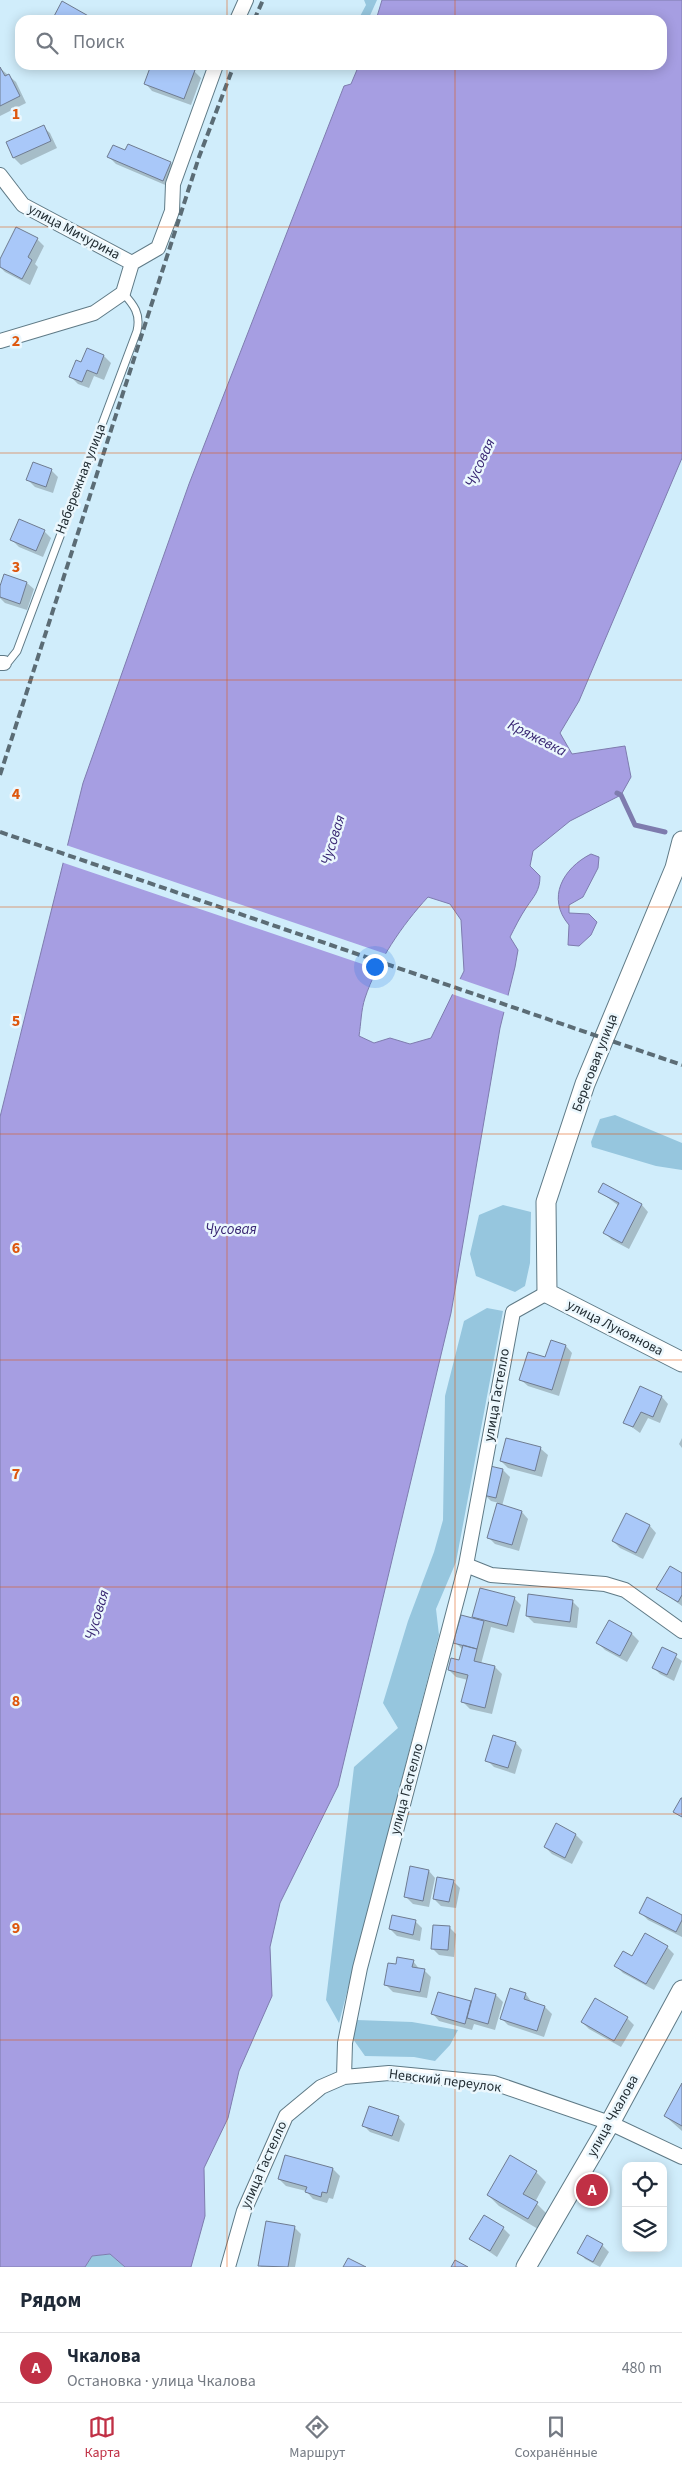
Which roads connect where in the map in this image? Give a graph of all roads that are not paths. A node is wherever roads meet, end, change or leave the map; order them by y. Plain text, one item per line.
1 (246, 0) edge
2 (239, 15) edge
3 (214, 70) edge
4 (0, 175) edge
5 (132, 263) junction
6 (123, 293) junction
7 (0, 341) edge
8 (2, 663) edge
9 (682, 841) edge
10 (678, 870) edge
11 (547, 1293) junction
12 (682, 1362) edge
13 (466, 1565) junction
14 (682, 1631) edge
15 (682, 1990) edge
16 (344, 2077) junction
17 (610, 2122) junction
18 (682, 2158) edge
19 (228, 2267) edge
20 (526, 2267) edge

1 - 2 street
3 - 5 street
4 - 5 street, улица Мичурина
5 - 6 street
6 - 7 street
6 - 8 lane, Набережная улица
9 - 10 street, Береговая улица
10 - 11 street, Береговая улица
11 - 12 street, улица Лукоянова
11 - 13 street, улица Гастелло
13 - 14 street
13 - 16 street, улица Гастелло
15 - 17 street, улица Чкалова
16 - 17 street, Невский переулок
16 - 19 street, улица Гастелло
17 - 18 street, Невский переулок
17 - 20 street, улица Чкалова

